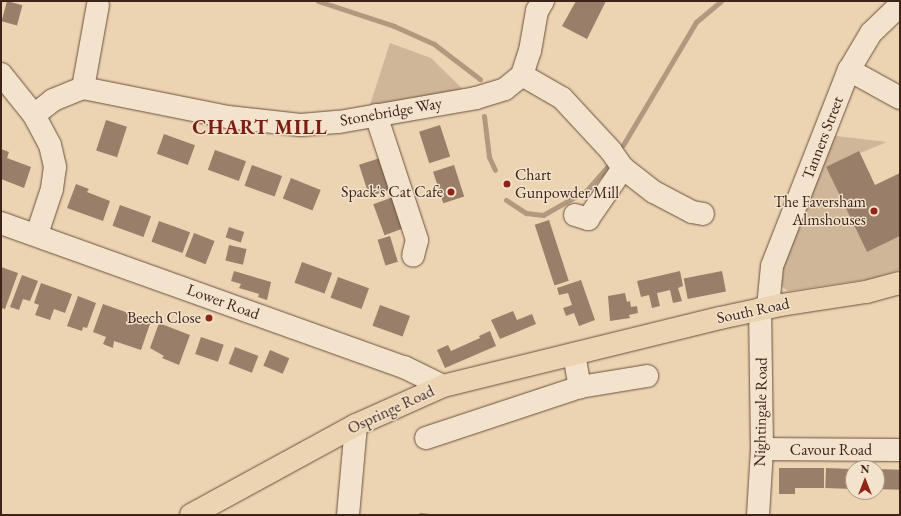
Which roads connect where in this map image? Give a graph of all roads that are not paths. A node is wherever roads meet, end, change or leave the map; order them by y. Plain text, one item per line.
1 (543, 1) edge
2 (98, 5) dead end
3 (900, 5) edge
4 (849, 70) junction
5 (1, 74) edge
6 (522, 75) junction
7 (84, 88) junction
8 (900, 98) edge
9 (34, 115) junction
10 (376, 115) junction
11 (623, 168) junction
12 (703, 214) dead end
13 (575, 215) dead end
14 (1, 223) edge
15 (37, 234) junction
16 (413, 256) dead end
17 (900, 283) edge
18 (764, 308) junction
19 (606, 346) joint
20 (574, 354) junction
21 (647, 376) dead end
22 (443, 386) junction
23 (580, 387) junction
24 (356, 425) junction
25 (426, 438) dead end
26 (762, 449) junction
27 (900, 450) edge
28 (191, 515) edge
29 (348, 515) edge
30 (758, 515) edge

1 - 6 street
2 - 7 street
3 - 4 street, Tanners Street
4 - 8 street
4 - 18 street, Tanners Street
5 - 9 street
6 - 10 street, Stonebridge Way
6 - 11 street
7 - 9 street
7 - 10 street, Stonebridge Way
9 - 15 street
10 - 16 street
11 - 12 street
11 - 13 street
14 - 15 street, Lower Road
15 - 22 street, Lower Road
17 - 18 main road, South Road
18 - 19 main road, South Road
18 - 26 street, Nightingale Road
19 - 20 main road, Ospringe Road
20 - 22 main road, Ospringe Road
20 - 23 street
21 - 23 street
22 - 24 main road, Ospringe Road
23 - 25 street
24 - 28 main road, Ospringe Road
24 - 29 street
26 - 27 street, Cavour Road
26 - 30 street, Nightingale Road

